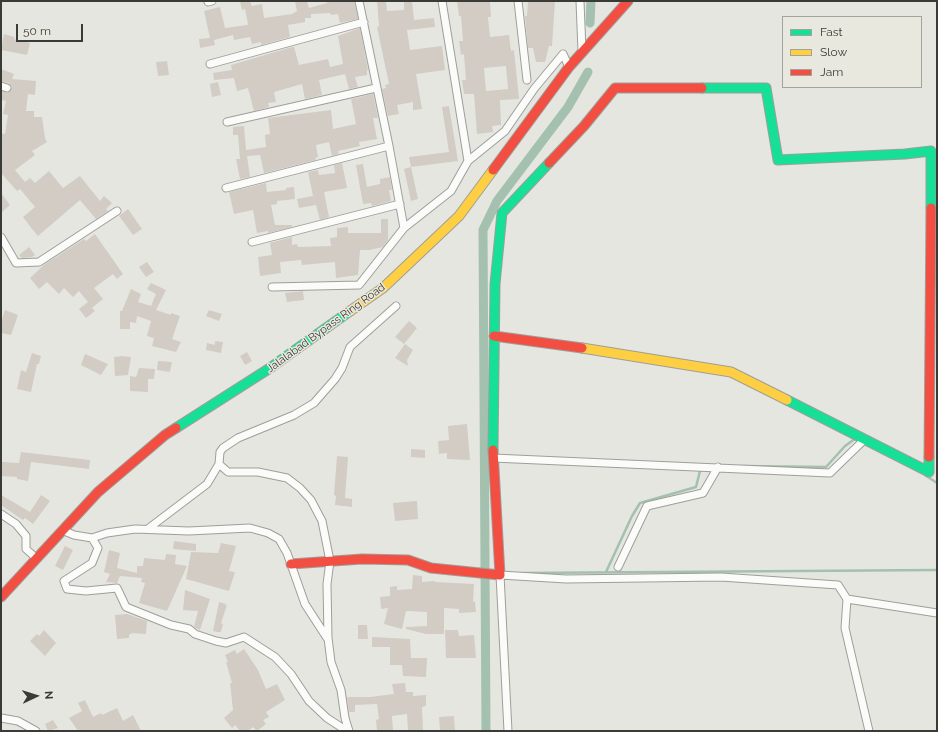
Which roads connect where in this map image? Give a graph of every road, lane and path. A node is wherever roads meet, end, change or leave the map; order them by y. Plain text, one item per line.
1 (359, 1) edge
2 (442, 1) edge
3 (518, 1) edge
4 (580, 1) edge
5 (628, 1) edge
6 (364, 22) junction
7 (582, 54) junction
8 (210, 64) dead end
9 (569, 67) junction
10 (527, 80) dead end
11 (376, 88) junction
12 (227, 122) dead end
13 (390, 146) junction
14 (468, 161) junction
15 (226, 188) dead end
16 (400, 204) junction
17 (117, 211) dead end
18 (404, 228) junction
19 (1, 237) edge
20 (252, 242) dead end
21 (272, 287) dead end
22 (396, 306) dead end
23 (494, 336) junction
24 (864, 440) junction
25 (493, 458) junction
26 (219, 464) junction
27 (718, 467) junction
28 (1, 514) edge
29 (149, 528) junction
30 (62, 530) junction
31 (92, 538) junction
32 (36, 558) junction
33 (330, 561) junction
34 (291, 564) junction
35 (618, 567) dead end
36 (500, 575) junction
37 (1, 596) edge
38 (846, 599) junction
39 (937, 612) edge
40 (328, 638) junction
41 (1, 718) edge
42 (36, 731) edge
43 (348, 731) edge
44 (508, 731) edge
45 (869, 731) edge

1 - 6 street
2 - 14 street
3 - 10 street
4 - 7 street
5 - 7 main road, Jalalabad Bypass Ring Road
6 - 8 street
6 - 11 street
7 - 9 main road, Jalalabad Bypass Ring Road
9 - 14 street
9 - 30 main road, Jalalabad Bypass Ring Road
11 - 12 street
11 - 13 street
13 - 15 street
13 - 16 street
14 - 18 street
16 - 18 street
16 - 20 street
17 - 19 street
18 - 21 street
22 - 26 street
23 - 24 main road
23 - 24 main road
23 - 25 main road
24 - 27 street
25 - 27 street
25 - 36 main road
26 - 29 street
26 - 33 street
27 - 35 street
28 - 32 street
29 - 31 street
29 - 34 street
30 - 31 street
30 - 32 main road, Jalalabad Bypass Ring Road
31 - 43 street
32 - 37 main road, Jalalabad Bypass Ring Road
33 - 34 main road
33 - 36 main road
33 - 40 street
34 - 40 street
36 - 38 street
36 - 44 street
38 - 39 street
38 - 45 street
40 - 43 street
41 - 42 street

